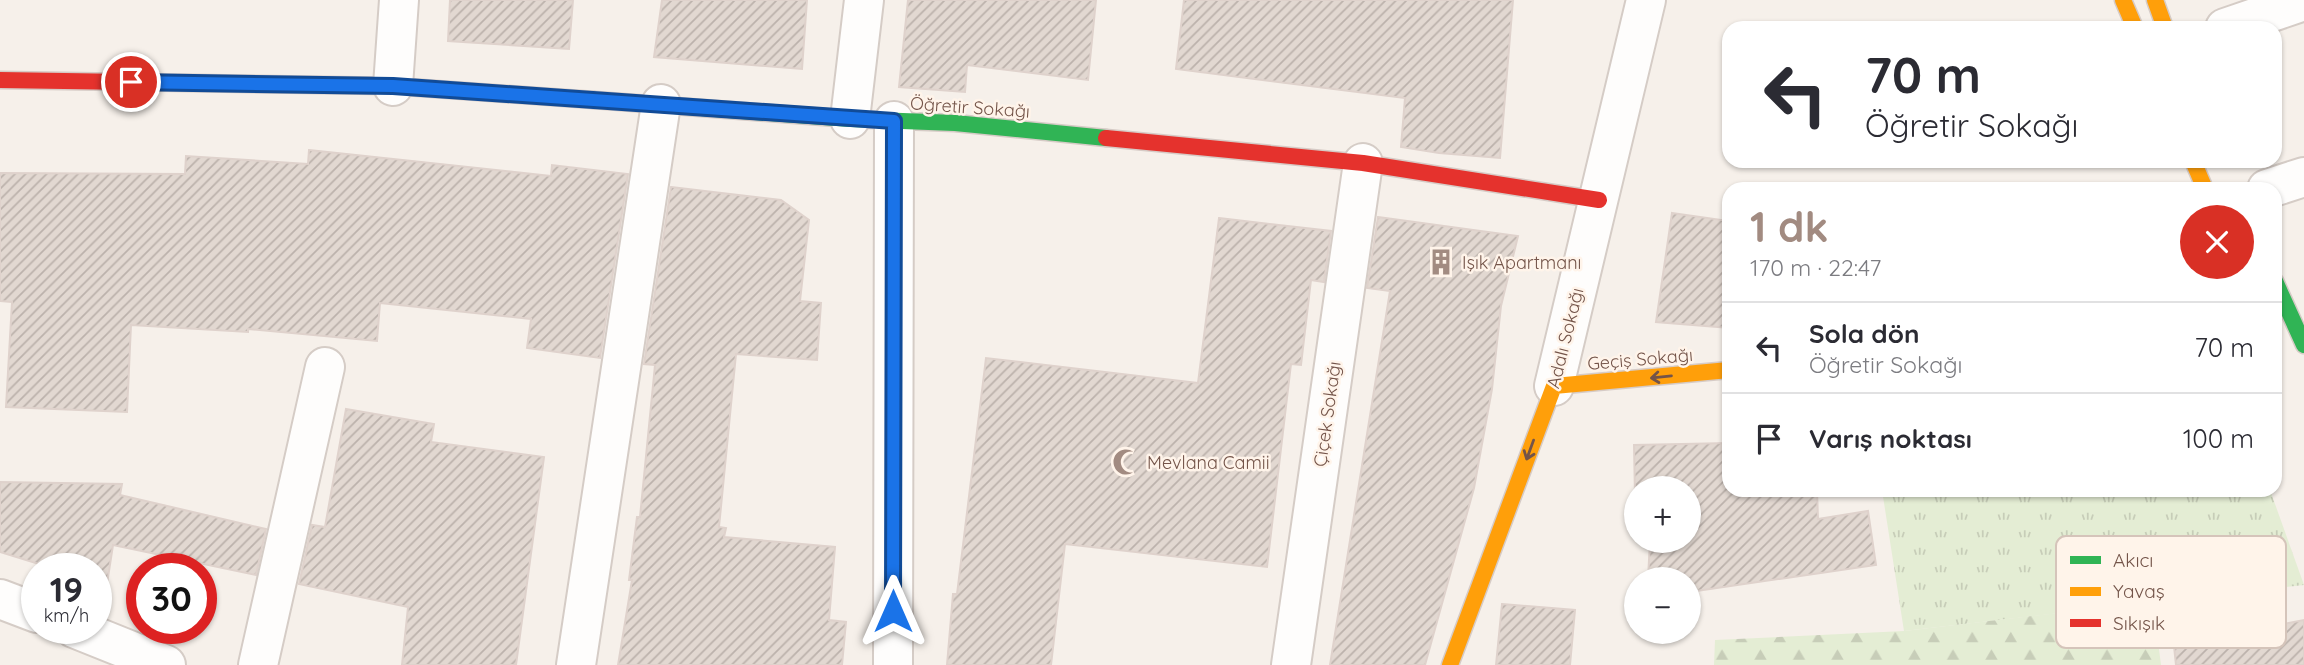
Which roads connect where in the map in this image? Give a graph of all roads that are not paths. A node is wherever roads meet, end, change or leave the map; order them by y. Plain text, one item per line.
1 (399, 0) edge
2 (864, 0) edge
3 (1646, 0) edge
4 (2123, 0) edge
5 (2155, 0) edge
6 (2304, 1) edge
7 (2132, 21) edge
8 (2162, 21) edge
9 (2245, 21) edge
10 (0, 80) edge
11 (393, 86) junction
12 (661, 104) junction
13 (850, 118) junction
14 (894, 121) junction
15 (1363, 163) junction
16 (2304, 177) edge
17 (2282, 184) edge
18 (1599, 200) junction
19 (2282, 308) edge
20 (2304, 345) edge
21 (325, 367) dead end
22 (1722, 371) edge
23 (1554, 386) junction
24 (0, 599) edge
25 (21, 607) edge
26 (112, 643) edge
27 (166, 665) edge
28 (258, 665) edge
29 (576, 665) edge
30 (893, 665) edge
31 (1292, 665) edge
32 (1450, 665) edge

1 - 11 street
2 - 13 street
3 - 18 street, Adalı Sokağı
4 - 7 street
5 - 8 street
6 - 9 street
10 - 11 street, Öğretir Sokağı
11 - 12 street, Öğretir Sokağı
12 - 13 street, Öğretir Sokağı
12 - 29 street
13 - 14 street, Öğretir Sokağı
14 - 15 street, Öğretir Sokağı
14 - 30 street
15 - 18 street, Öğretir Sokağı
15 - 31 street, Çiçek Sokağı
16 - 17 street
18 - 23 street, Adalı Sokağı
19 - 20 street
21 - 28 street
22 -> 23 street, Geçiş Sokağı
23 -> 32 street, Adalı Sokağı
24 - 25 street
26 - 27 street

